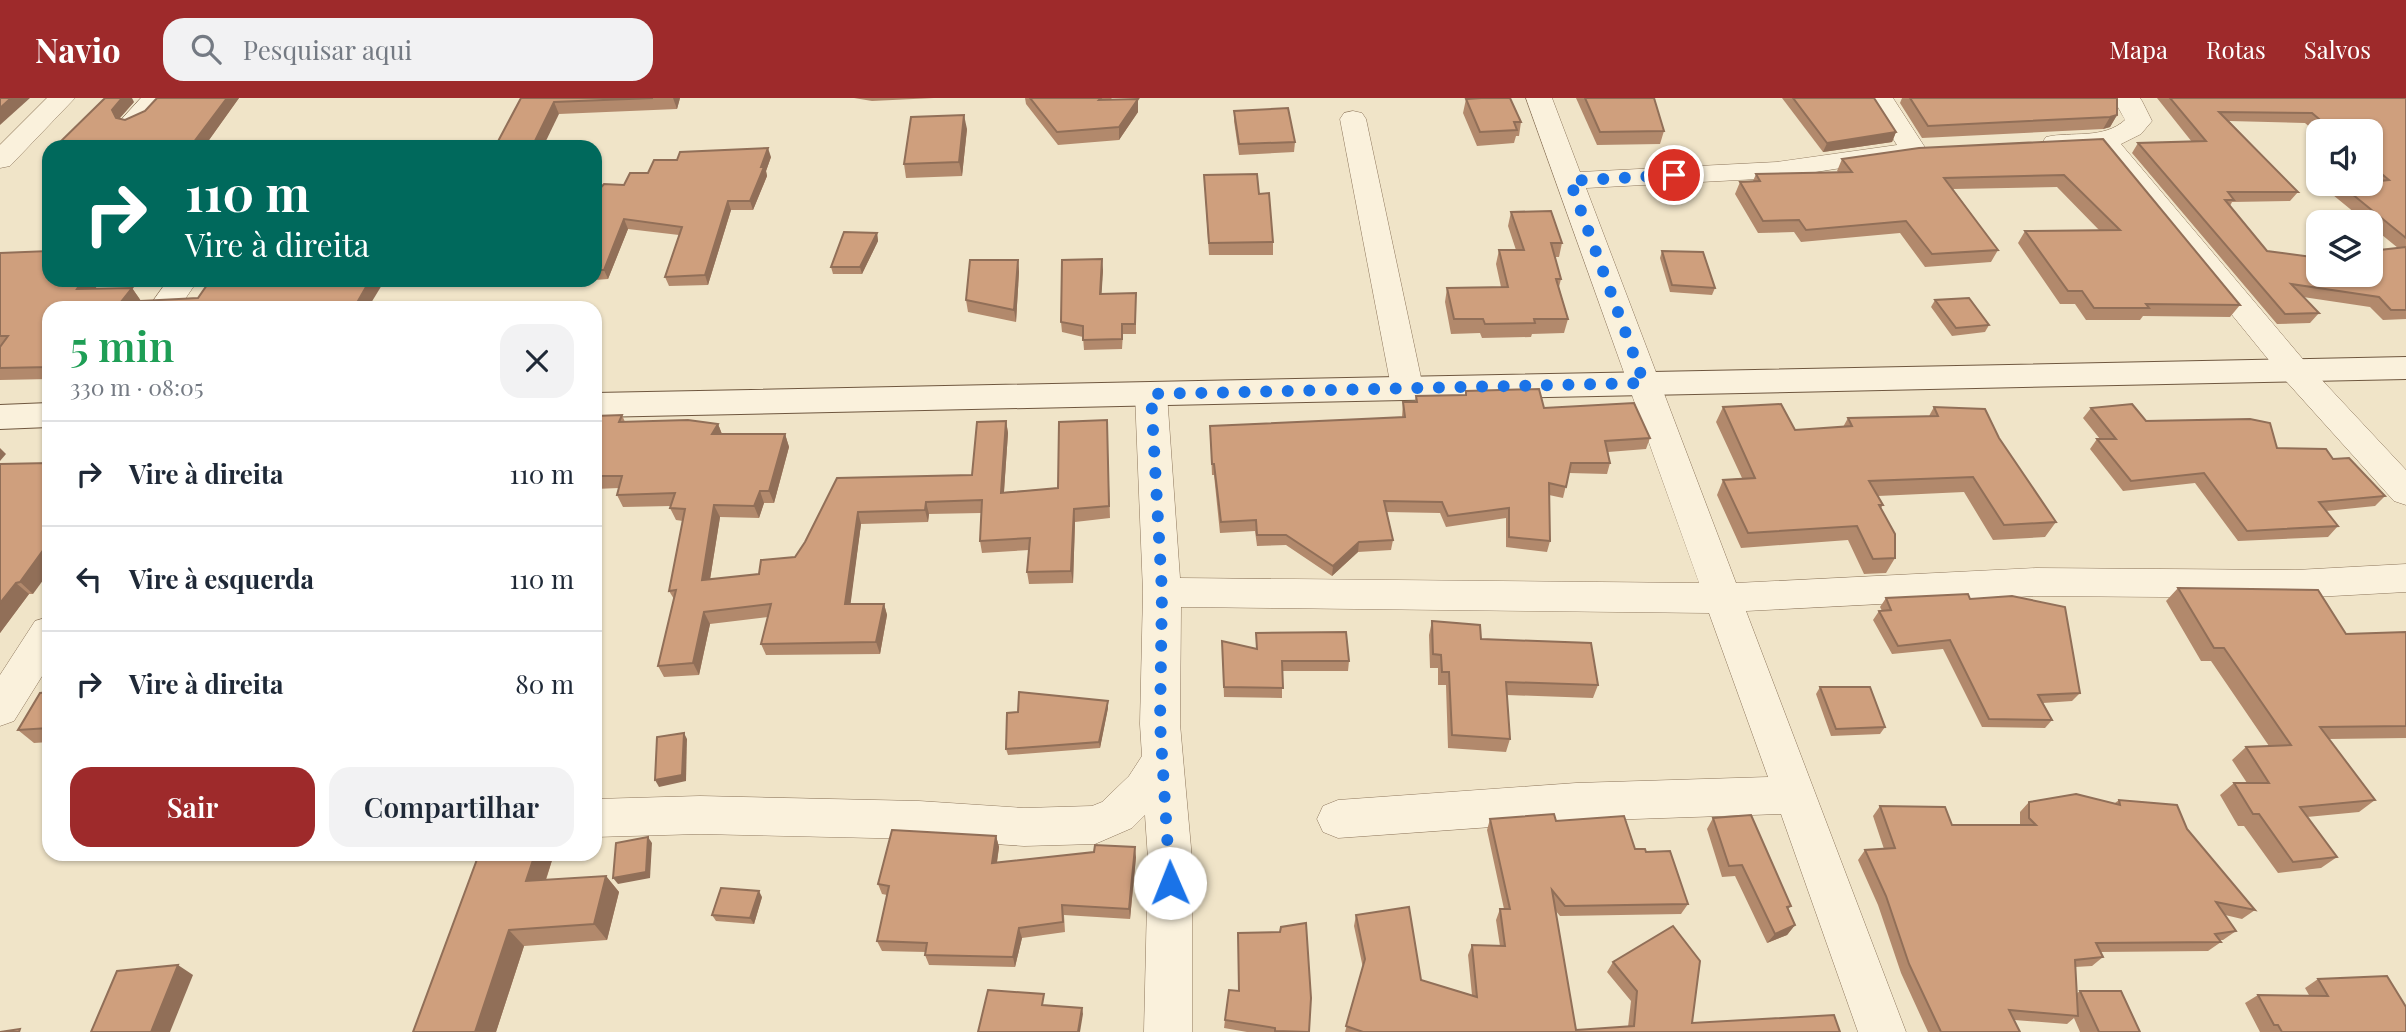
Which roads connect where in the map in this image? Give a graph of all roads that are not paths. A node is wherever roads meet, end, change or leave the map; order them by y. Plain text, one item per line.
1 (62, 98) edge
2 (155, 98) edge
3 (1539, 98) edge
4 (1880, 98) edge
5 (2126, 98) edge
6 (1353, 119) dead end
7 (134, 120) edge
8 (2104, 140) junction
9 (2025, 145) edge
10 (0, 160) edge
11 (1570, 181) junction
12 (2406, 368) edge
13 (2297, 372) junction
14 (1644, 383) junction
15 (1406, 387) junction
16 (1151, 394) junction
17 (602, 405) edge
18 (42, 415) edge
19 (0, 417) edge
20 (2406, 492) edge
21 (2406, 578) edge
22 (1162, 592) junction
23 (1723, 598) junction
24 (42, 643) edge
25 (0, 709) edge
26 (1162, 760) junction
27 (1795, 795) junction
28 (602, 818) edge
29 (1338, 820) dead end
30 (1168, 1032) edge
31 (1882, 1032) edge

1 - 10 street
2 - 7 street
3 - 11 street
4 - 11 street
5 - 8 street
6 - 15 street
8 - 9 street
8 - 13 street
11 - 14 street
12 - 13 street
13 - 14 street
13 - 20 street
14 - 15 street
14 - 23 street
15 - 16 street
16 - 17 street
16 - 22 street
18 - 19 street
21 - 23 street
22 - 23 street
22 - 26 street
23 - 27 street
24 - 25 street
26 - 28 street
26 - 30 street
27 - 29 street
27 - 31 street

